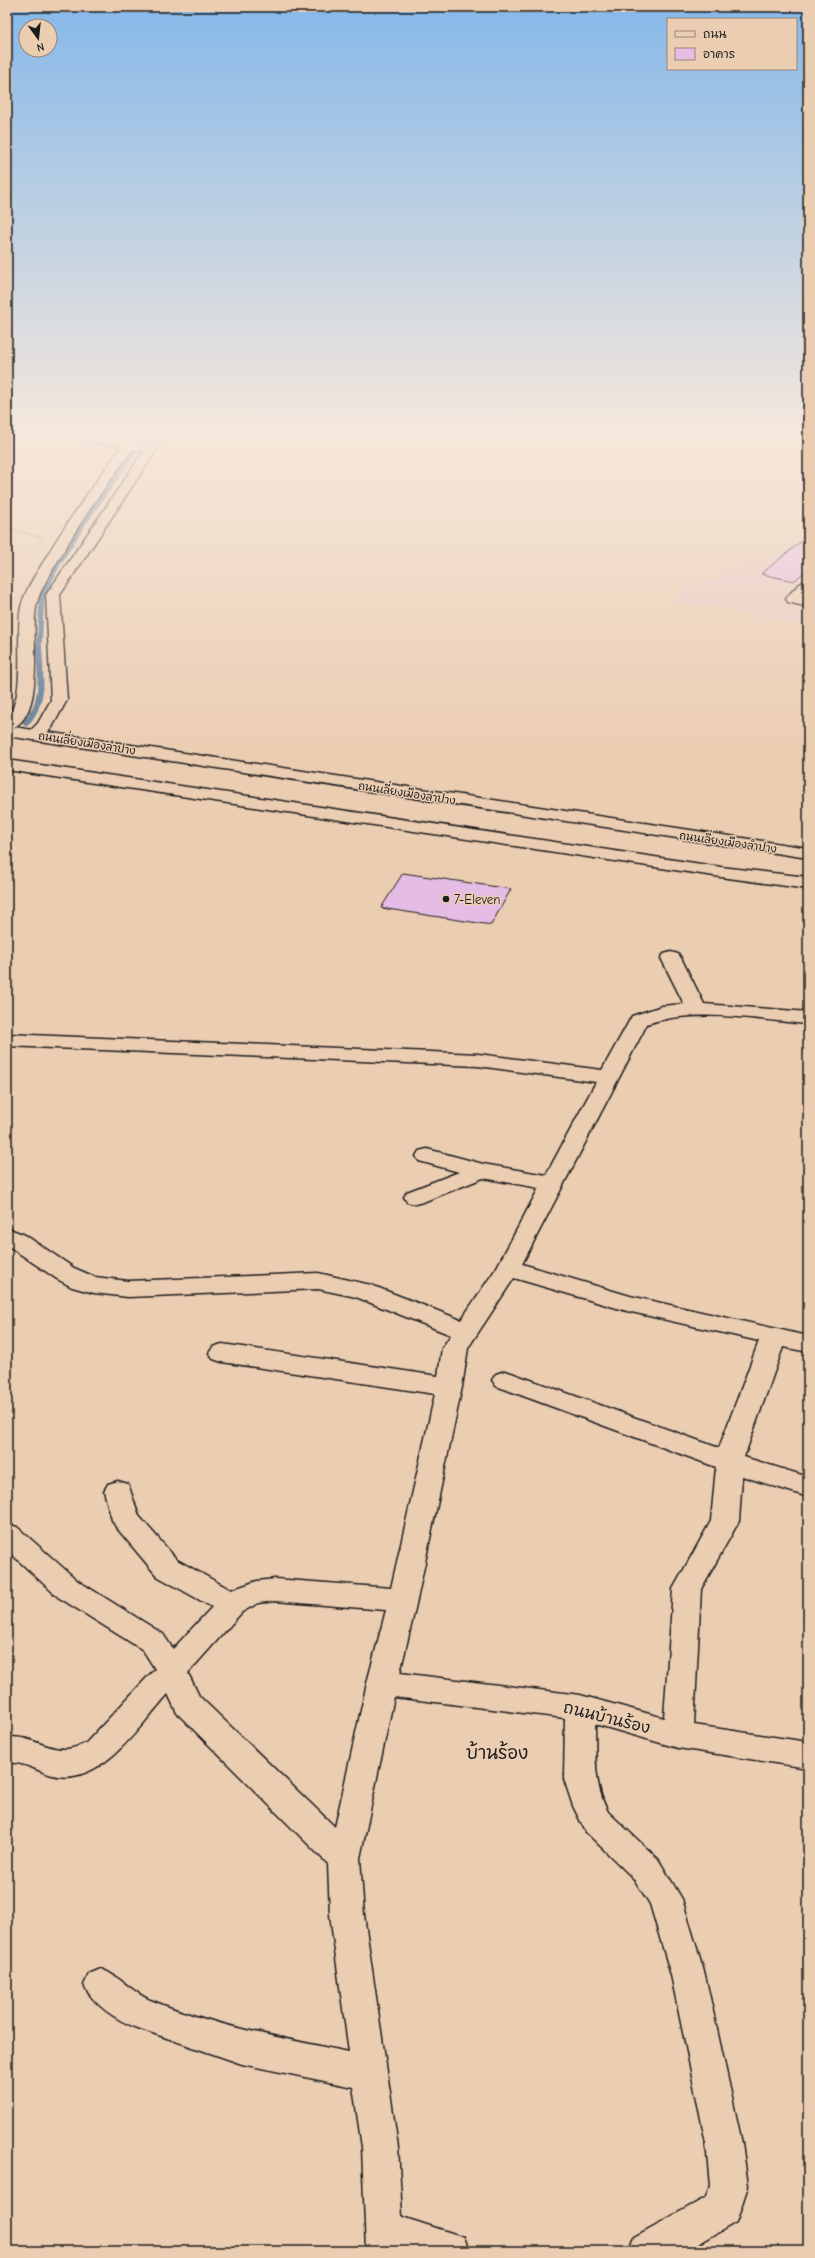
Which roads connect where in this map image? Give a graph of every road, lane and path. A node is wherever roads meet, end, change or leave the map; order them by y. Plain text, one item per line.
1 (35, 536) edge
2 (58, 536) edge
3 (64, 536) edge
4 (91, 536) edge
5 (808, 584) edge
6 (32, 593) junction
7 (53, 595) junction
8 (808, 603) edge
9 (56, 639) junction
10 (27, 640) junction
11 (7, 725) edge
12 (7, 731) edge
13 (34, 735) junction
14 (7, 765) edge
15 (808, 853) edge
16 (808, 883) edge
17 (671, 958) dead end
18 (697, 1009) junction
19 (808, 1018) edge
20 (7, 1040) edge
21 (608, 1078) junction
22 (427, 1156) dead end
23 (480, 1171) junction
24 (554, 1183) junction
25 (415, 1197) dead end
26 (7, 1235) edge
27 (508, 1268) junction
28 (466, 1330) junction
29 (774, 1336) junction
30 (808, 1344) edge
31 (222, 1353) dead end
32 (505, 1380) dead end
33 (449, 1387) junction
34 (730, 1462) junction
35 (808, 1487) edge
36 (118, 1491) dead end
37 (7, 1534) edge
38 (402, 1600) junction
39 (232, 1604) junction
40 (172, 1671) junction
41 (382, 1683) junction
42 (580, 1707) junction
43 (678, 1735) junction
44 (7, 1750) edge
45 (808, 1755) edge
46 (344, 1858) junction
47 (101, 1984) dead end
48 (369, 2073) junction
49 (385, 2241) edge
50 (450, 2251) edge
51 (648, 2251) edge

1 - 2 path
3 - 6 main road
4 - 7 main road
5 - 8 main road
6 - 7 main road
6 - 10 main road
7 - 9 main road
9 - 10 main road
9 - 13 main road
10 - 11 main road
12 - 13 main road, ถนนเลี่ยงเมืองลำปาง
13 - 15 main road, ถนนเลี่ยงเมืองลำปาง
14 - 16 main road
17 - 18 main road
18 - 19 main road
18 - 21 main road
20 - 21 main road
21 - 24 main road
22 - 23 main road
23 - 24 main road
23 - 25 main road
24 - 27 main road
26 - 28 main road
27 - 28 main road
27 - 29 main road
28 - 33 main road
29 - 30 main road
29 - 34 main road
31 - 33 main road
32 - 34 main road
33 - 38 main road
34 - 35 main road
34 - 43 main road
36 - 39 main road
37 - 40 main road
38 - 39 main road
38 - 41 main road
39 - 40 main road
40 - 44 main road
40 - 46 main road
41 - 42 main road, ถนนบ้านร้อง
41 - 46 main road
42 - 43 main road, ถนนบ้านร้อง
42 - 51 main road
43 - 45 main road, ถนนบ้านร้อง
46 - 48 main road
47 - 48 main road
48 - 49 main road
49 - 50 main road

